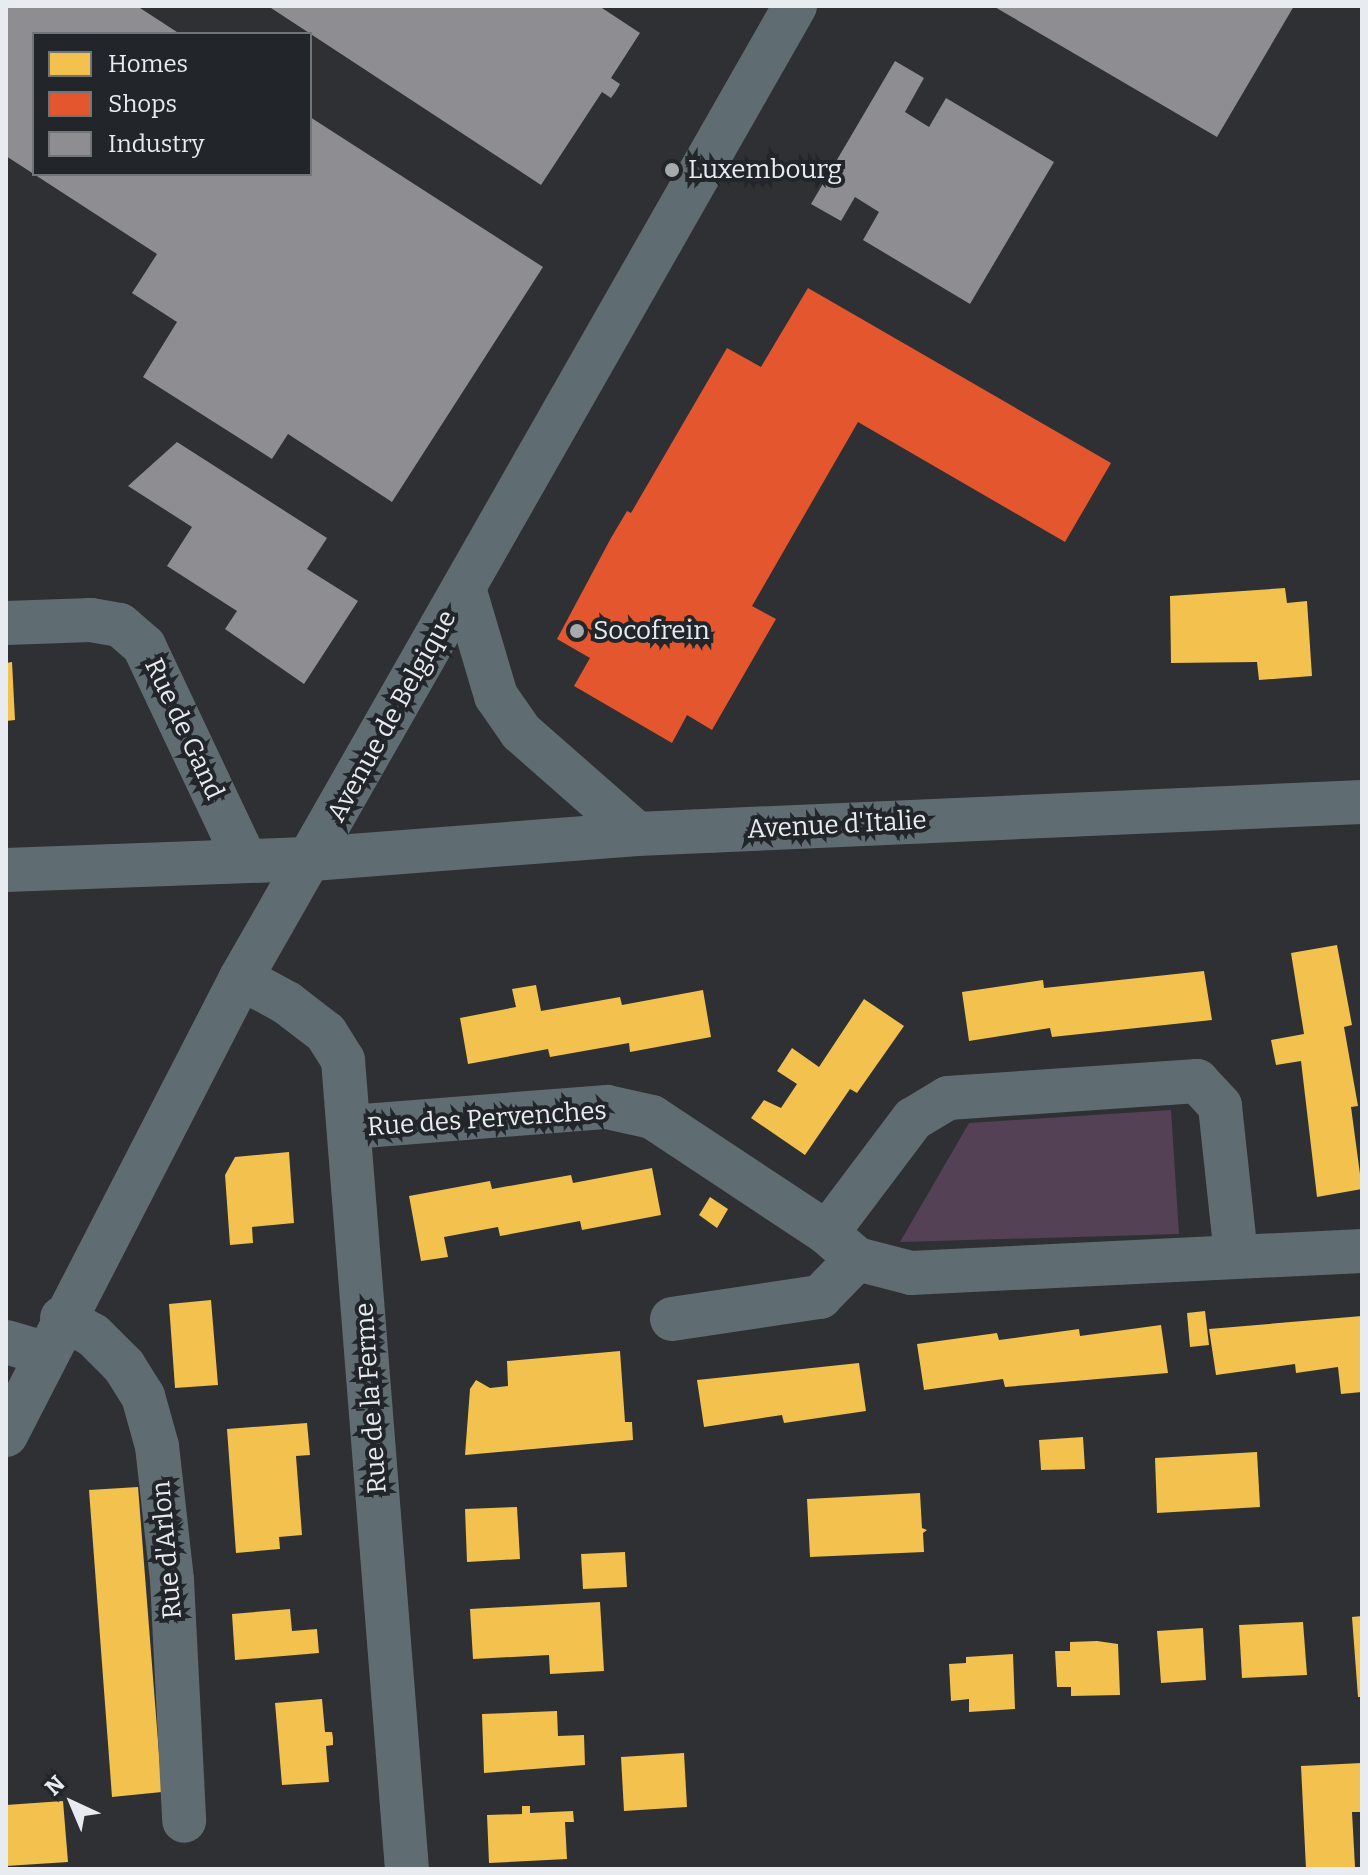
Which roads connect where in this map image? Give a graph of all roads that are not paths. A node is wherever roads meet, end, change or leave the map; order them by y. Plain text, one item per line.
1 (795, 6) edge
2 (464, 588) junction
3 (6, 623) edge
4 (1362, 802) edge
5 (637, 834) junction
6 (244, 858) junction
7 (312, 859) junction
8 (6, 870) edge
9 (241, 978) junction
10 (351, 1127) junction
11 (842, 1246) junction
12 (1362, 1251) edge
13 (1236, 1256) junction
14 (672, 1319) dead end
15 (37, 1338) edge
16 (6, 1435) edge
17 (184, 1821) dead end
18 (407, 1869) edge

1 - 2 street, Avenue de Belgique
2 - 5 street
2 - 7 street, Avenue de Belgique
3 - 6 street, Rue de Gand
4 - 5 street, Avenue d'Italie
5 - 7 street, Avenue d'Italie
6 - 7 street, Avenue d'Italie
6 - 8 street, Avenue d'Italie
7 - 9 street, Avenue de Belgique
9 - 10 street, Rue de la Ferme
9 - 15 street, Avenue de Belgique
10 - 11 street, Rue des Pervenches
10 - 18 street, Rue de la Ferme
11 - 13 street, Rue des Pervenches
11 - 13 street
11 - 14 street
12 - 13 street, Rue des Pervenches
15 - 16 street, Avenue de Belgique
15 - 17 street, Rue d'Arlon

